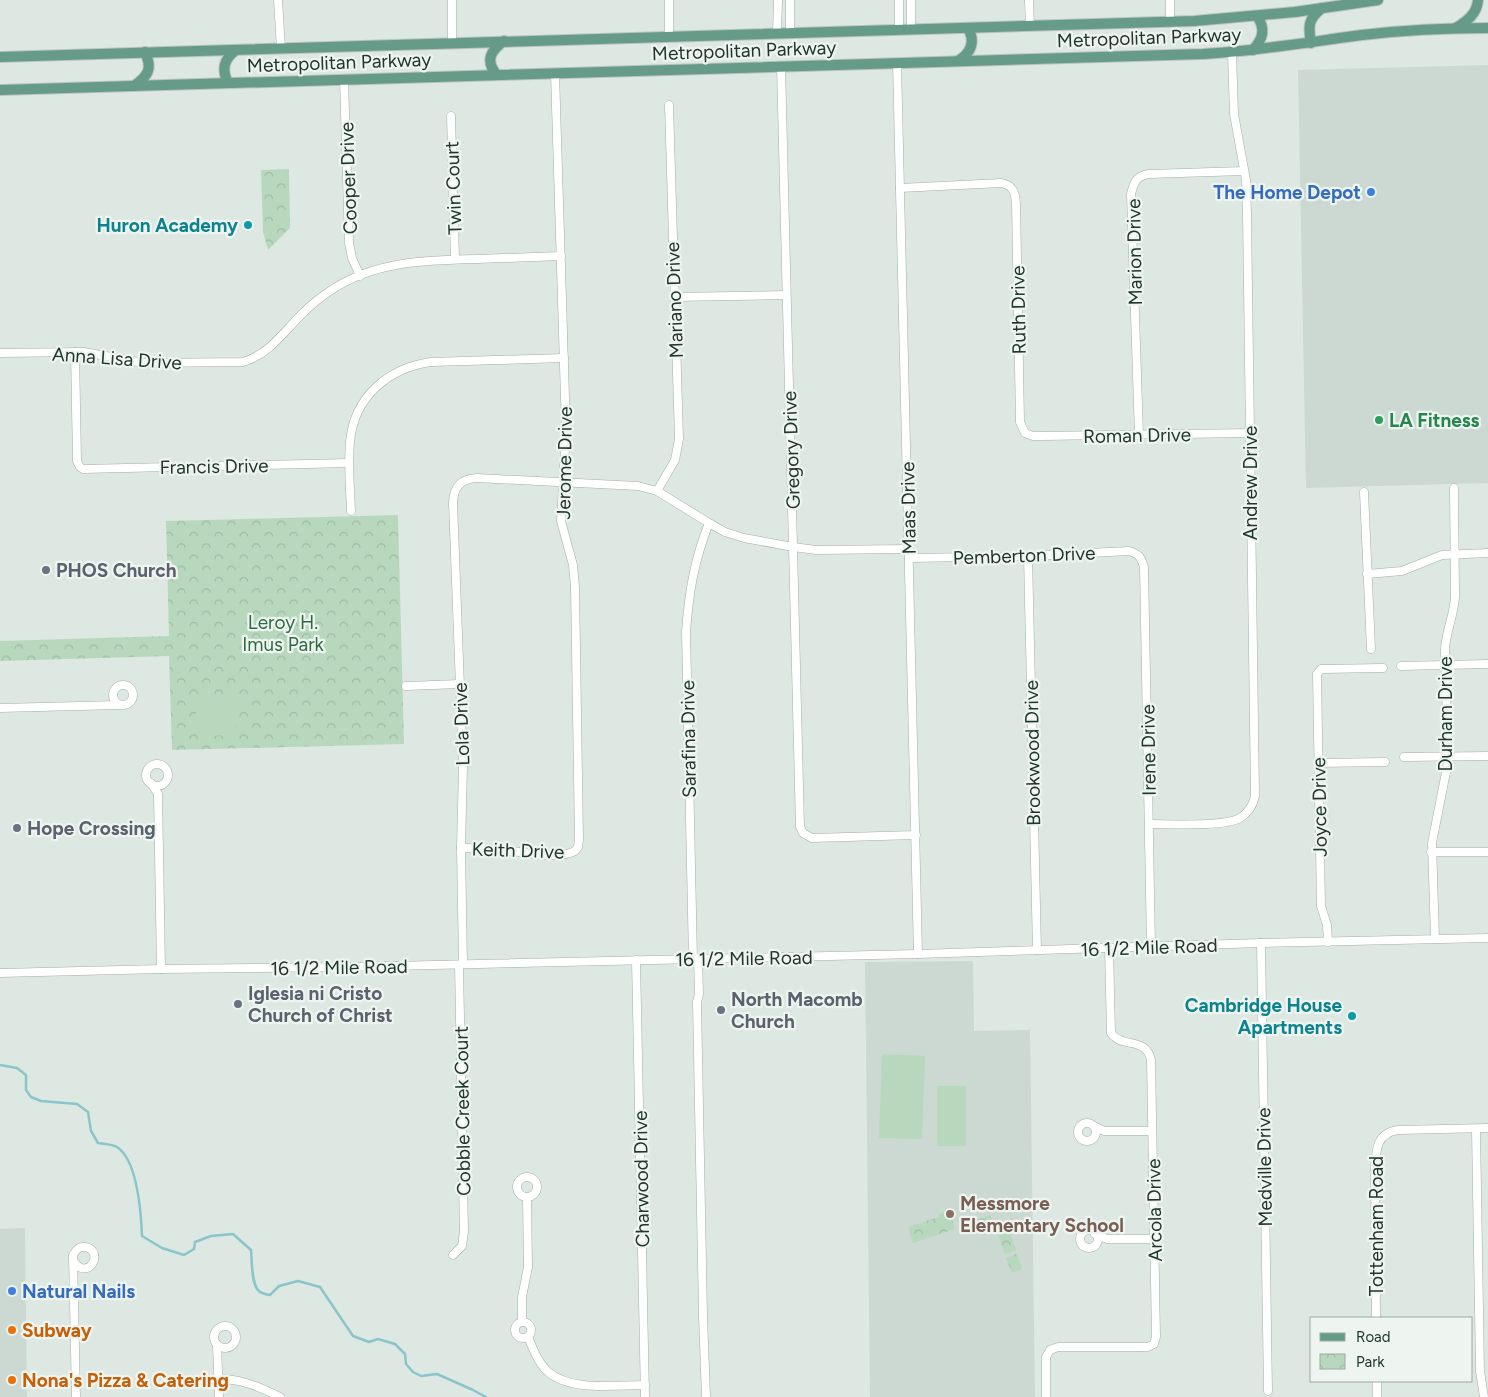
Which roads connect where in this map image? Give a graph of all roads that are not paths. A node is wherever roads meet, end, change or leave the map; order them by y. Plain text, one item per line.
1 (278, 0) edge
2 (452, 0) edge
3 (669, 0) edge
4 (778, 0) edge
5 (790, 0) edge
6 (899, 0) edge
7 (911, 0) edge
8 (1029, 0) edge
9 (1170, 0) edge
10 (1378, 0) edge
11 (1478, 0) edge
12 (1322, 8) junction
13 (1257, 16) junction
14 (1170, 22) junction
15 (1030, 26) junction
16 (968, 28) junction
17 (1455, 28) junction
18 (1488, 28) edge
19 (899, 29) junction
20 (911, 29) junction
21 (777, 33) junction
22 (790, 33) junction
23 (669, 36) junction
24 (504, 41) junction
25 (452, 43) junction
26 (1311, 43) junction
27 (281, 48) junction
28 (236, 50) junction
29 (1253, 50) junction
30 (145, 52) junction
31 (1232, 53) junction
32 (0, 57) edge
33 (958, 61) junction
34 (897, 63) junction
35 (781, 66) junction
36 (555, 73) junction
37 (497, 75) junction
38 (344, 79) junction
39 (228, 83) junction
40 (134, 86) junction
41 (0, 90) edge
42 (669, 105) dead end
43 (451, 116) dead end
44 (1244, 171) junction
45 (900, 188) junction
46 (561, 256) junction
47 (455, 259) junction
48 (360, 276) junction
49 (786, 295) junction
50 (674, 297) junction
51 (75, 352) junction
52 (0, 353) edge
53 (564, 358) junction
54 (1025, 433) joint
55 (1250, 434) junction
56 (1139, 435) junction
57 (349, 463) junction
58 (564, 482) junction
59 (458, 484) joint
60 (1454, 488) dead end
61 (657, 490) junction
62 (1364, 492) dead end
63 (351, 511) dead end
64 (709, 523) junction
65 (793, 548) junction
66 (1488, 553) edge
67 (909, 554) junction
68 (1138, 554) joint
69 (1454, 554) junction
70 (1028, 556) junction
71 (1367, 574) junction
72 (1371, 648) dead end
73 (1488, 664) edge
74 (1446, 665) junction
75 (1401, 666) dead end
76 (1383, 668) dead end
77 (460, 684) junction
78 (406, 686) dead end
79 (112, 694) junction
80 (119, 705) junction
81 (105, 706) junction
82 (0, 708) edge
83 (1448, 756) junction
84 (1488, 756) edge
85 (1404, 757) dead end
86 (1385, 762) dead end
87 (1318, 763) junction
88 (151, 783) junction
89 (164, 783) junction
90 (158, 794) junction
91 (1149, 824) junction
92 (916, 835) junction
93 (461, 848) junction
94 (575, 851) joint
95 (1431, 852) junction
96 (1488, 852) edge
97 (1488, 938) edge
98 (1435, 940) junction
99 (1328, 942) junction
100 (1261, 943) junction
101 (1151, 947) junction
102 (1109, 948) junction
103 (1037, 950) junction
104 (918, 954) junction
105 (695, 958) junction
106 (636, 960) junction
107 (461, 964) junction
108 (161, 969) junction
109 (0, 973) edge
110 (1094, 1126) junction
111 (1476, 1128) junction
112 (1488, 1128) edge
113 (1104, 1131) junction
114 (1152, 1131) junction
115 (1094, 1137) junction
116 (527, 1197) dead end
117 (1096, 1234) junction
118 (1107, 1239) junction
119 (1154, 1239) junction
120 (1096, 1245) junction
121 (453, 1255) dead end
122 (74, 1262) junction
123 (82, 1268) junction
124 (74, 1275) junction
125 (1376, 1317) edge
126 (522, 1322) junction
127 (528, 1337) junction
128 (217, 1345) junction
129 (227, 1348) junction
130 (218, 1355) junction
131 (218, 1379) junction
132 (1377, 1382) edge
133 (645, 1385) junction
134 (1268, 1391) dead end
135 (76, 1397) edge
136 (219, 1397) edge
137 (280, 1397) edge
138 (645, 1397) edge
139 (706, 1397) edge
140 (1046, 1397) edge
141 (1377, 1397) edge
142 (1484, 1397) edge

1 - 27 street
2 - 25 street
3 - 23 street
4 - 21 street
5 - 22 street
6 - 19 street
7 - 20 street
8 - 15 street
9 - 14 street
10 - 12 main road, Metropolitan Parkway
11 - 17 main road
12 - 13 main road, Metropolitan Parkway
12 - 26 main road
13 - 14 main road, Metropolitan Parkway
13 - 29 main road
14 - 15 main road, Metropolitan Parkway
15 - 16 main road, Metropolitan Parkway
16 - 20 main road, Metropolitan Parkway
16 - 33 main road
17 - 18 main road, Metropolitan Parkway
17 - 26 main road, Metropolitan Parkway
19 - 20 main road, Metropolitan Parkway
19 - 22 main road, Metropolitan Parkway
21 - 22 main road, Metropolitan Parkway
21 - 23 main road, Metropolitan Parkway
23 - 24 main road, Metropolitan Parkway
24 - 25 main road, Metropolitan Parkway
24 - 37 main road
25 - 27 main road, Metropolitan Parkway
26 - 29 main road, Metropolitan Parkway
27 - 28 main road, Metropolitan Parkway
28 - 30 main road, Metropolitan Parkway
28 - 39 main road
29 - 31 main road, Metropolitan Parkway
30 - 32 main road, Metropolitan Parkway
30 - 40 main road
31 - 33 main road, Metropolitan Parkway
31 - 44 street, Andrew Drive
33 - 34 main road, Metropolitan Parkway
34 - 35 main road, Metropolitan Parkway
34 - 45 street, Maas Drive
35 - 36 main road, Metropolitan Parkway
35 - 49 street, Gregory Drive
36 - 37 main road, Metropolitan Parkway
36 - 46 street, Jerome Drive
37 - 38 main road, Metropolitan Parkway
38 - 39 main road, Metropolitan Parkway
38 - 48 street, Cooper Drive
39 - 40 main road, Metropolitan Parkway
40 - 41 main road, Metropolitan Parkway
42 - 50 street, Mariano Drive
43 - 47 street, Twin Court
44 - 55 street, Andrew Drive
44 - 56 street, Marion Drive
45 - 54 street, Ruth Drive
45 - 67 street, Maas Drive
46 - 47 street, Anna Lisa Drive
46 - 53 street, Jerome Drive
47 - 48 street, Anna Lisa Drive
48 - 51 street, Anna Lisa Drive
49 - 50 street
49 - 65 street, Gregory Drive
50 - 61 street, Mariano Drive
51 - 52 street, Anna Lisa Drive
51 - 57 street, Francis Drive
53 - 57 street
53 - 58 street, Jerome Drive
54 - 56 street, Roman Drive
55 - 56 street, Roman Drive
55 - 91 street, Andrew Drive
57 - 63 street
58 - 59 street, Pemberton Drive
58 - 61 street, Pemberton Drive
58 - 94 street, Jerome Drive
59 - 77 street, Lola Drive
60 - 69 street, Durham Drive
61 - 64 street, Pemberton Drive
62 - 71 street
64 - 65 street, Pemberton Drive
64 - 105 street, Sarafina Drive
65 - 67 street, Pemberton Drive
65 - 92 street, Gregory Drive
66 - 69 street
67 - 70 street, Pemberton Drive
67 - 92 street, Maas Drive
68 - 70 street, Pemberton Drive
68 - 91 street, Irene Drive
69 - 71 street
69 - 74 street, Durham Drive
70 - 103 street, Brookwood Drive
71 - 72 street
73 - 74 street
74 - 75 street
74 - 83 street, Durham Drive
76 - 87 street, Joyce Drive
77 - 78 street
77 - 93 street, Lola Drive
79 - 80 street
79 - 80 street
79 - 81 street
80 - 81 street
81 - 82 street
83 - 84 street
83 - 85 street
83 - 95 street, Durham Drive
86 - 87 street
87 - 99 street, Joyce Drive
88 - 89 street
88 - 89 street
88 - 90 street
89 - 90 street
90 - 108 street
91 - 101 street, Irene Drive
92 - 104 street, Maas Drive
93 - 94 street, Keith Drive
93 - 107 street, Lola Drive
95 - 96 street
95 - 98 street, Durham Drive
97 - 98 street, 16 1/2 Mile Road
98 - 99 street, 16 1/2 Mile Road
99 - 100 street, 16 1/2 Mile Road
100 - 101 street, 16 1/2 Mile Road
100 - 134 street, Medville Drive
101 - 102 street, 16 1/2 Mile Road
102 - 103 street, 16 1/2 Mile Road
102 - 114 street, Arcola Drive
103 - 104 street, 16 1/2 Mile Road
104 - 105 street, 16 1/2 Mile Road
105 - 106 street, 16 1/2 Mile Road
105 - 139 street, Sarafina Drive
106 - 107 street, 16 1/2 Mile Road
106 - 133 street, Charwood Drive
107 - 108 street, 16 1/2 Mile Road
107 - 121 street, Cobble Creek Court
108 - 109 street, 16 1/2 Mile Road
110 - 113 street
110 - 115 street
110 - 115 street
111 - 112 street
111 - 125 street, Tottenham Road
111 - 142 street
113 - 114 street
113 - 115 street
114 - 119 street, Arcola Drive
116 - 126 street
117 - 118 street
117 - 120 street
117 - 120 street
118 - 119 street
118 - 120 street
119 - 140 street, Arcola Drive
122 - 123 street
122 - 123 street
122 - 124 street
123 - 124 street
124 - 135 street
126 - 127 street
126 - 127 street
127 - 133 street
128 - 129 street
128 - 129 street
128 - 130 street
129 - 130 street
130 - 131 street
131 - 136 street
131 - 137 street
132 - 141 street
133 - 138 street, Charwood Drive

